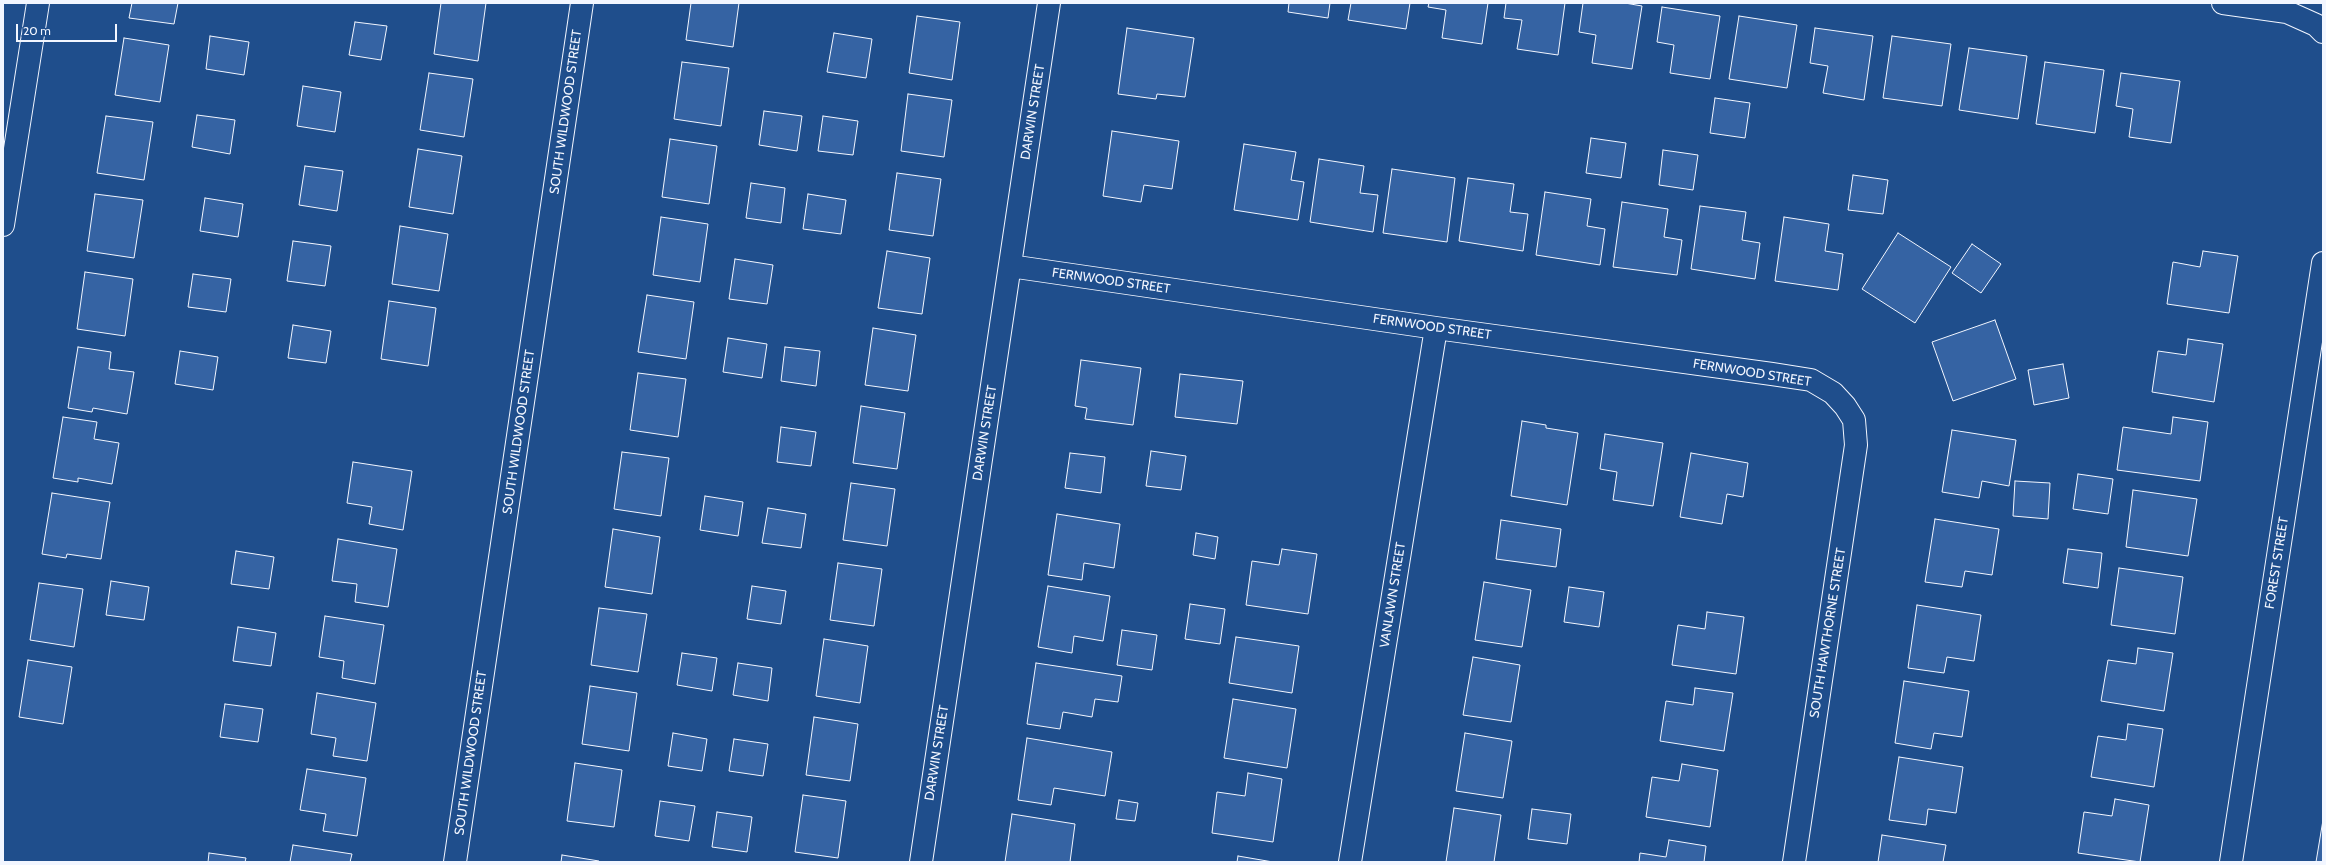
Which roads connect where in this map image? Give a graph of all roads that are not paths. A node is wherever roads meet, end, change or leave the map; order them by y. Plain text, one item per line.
1 (38, 3) edge
2 (582, 3) edge
3 (1049, 3) edge
4 (2223, 3) edge
5 (2323, 32) edge
6 (6, 186) edge
7 (3, 225) edge
8 (2323, 263) edge
9 (1010, 266) junction
10 (1436, 328) junction
11 (1845, 406) joint
12 (455, 862) edge
13 (921, 862) edge
14 (1350, 862) edge
15 (1794, 862) edge
16 (2231, 862) edge

1 - 6 street
2 - 12 street, SOUTH WILDWOOD STREET
3 - 9 street, DARWIN STREET
4 - 5 street
6 - 7 street
8 - 16 street, FOREST STREET
9 - 10 street, FERNWOOD STREET
9 - 13 street, DARWIN STREET
10 - 11 street, FERNWOOD STREET
10 - 14 street, VANLAWN STREET
11 - 15 street, SOUTH HAWTHORNE STREET

